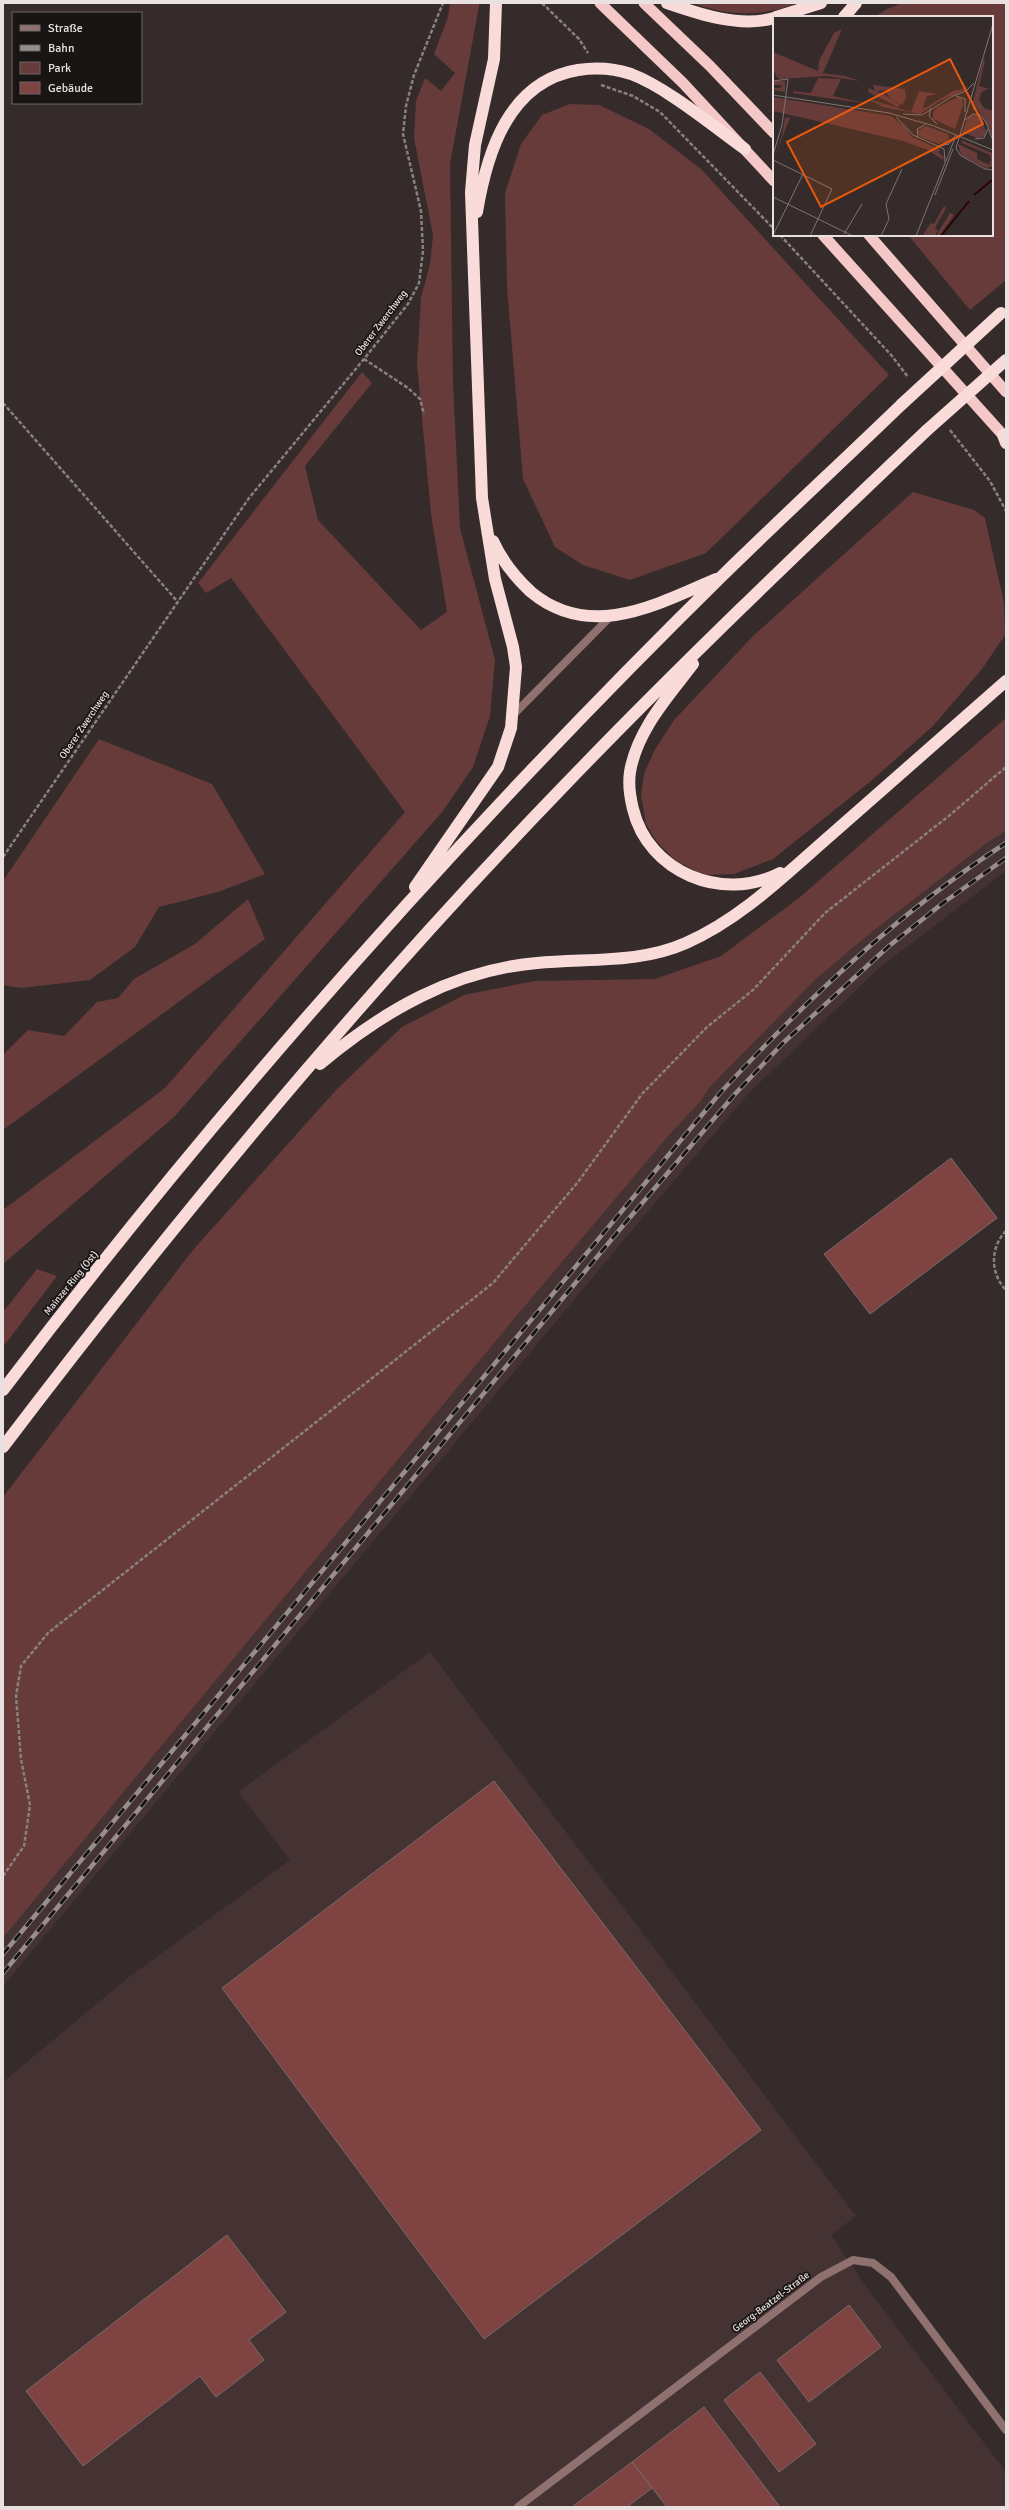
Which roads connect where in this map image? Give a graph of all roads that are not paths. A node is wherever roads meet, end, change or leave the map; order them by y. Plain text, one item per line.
1 (496, 3) edge
2 (600, 3) edge
3 (644, 3) edge
4 (667, 3) edge
5 (821, 3) edge
6 (856, 3) edge
7 (778, 16) edge
8 (845, 16) edge
9 (773, 17) edge
10 (773, 132) edge
11 (745, 149) junction
12 (773, 179) edge
13 (474, 235) junction
14 (824, 236) edge
15 (870, 236) edge
16 (1004, 311) edge
17 (1006, 360) edge
18 (1006, 392) edge
19 (1005, 439) edge
20 (488, 530) junction
21 (722, 576) junction
22 (612, 616) junction
23 (727, 620) junction
24 (1006, 682) edge
25 (514, 714) junction
26 (797, 865) junction
27 (388, 925) junction
28 (289, 1091) junction
29 (3, 1390) edge
30 (3, 1447) edge
31 (1006, 2430) edge
32 (518, 2507) edge

1 - 13 highway
2 - 11 highway
3 - 10 highway
4 - 9 highway
5 - 7 highway
6 - 8 highway
11 - 12 highway
11 - 13 highway
13 - 20 highway
14 - 19 highway
15 - 18 highway
16 - 21 highway, bridge
17 - 23 highway, bridge
20 - 22 highway
20 - 25 highway
21 - 22 highway
21 - 27 highway
22 - 25 street
23 - 26 highway
23 - 28 highway
24 - 26 highway
25 - 27 highway
26 - 28 highway
27 - 29 highway, Mainzer Ring (Ost)
28 - 30 highway
31 - 32 street, Georg-Beatzel-Straße

